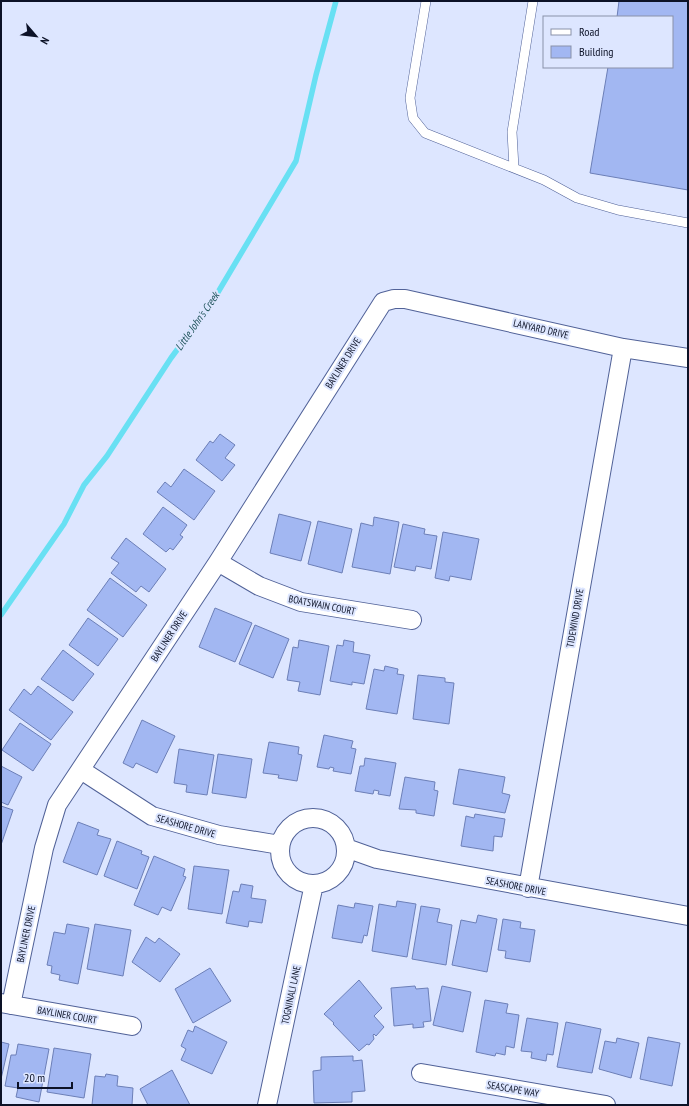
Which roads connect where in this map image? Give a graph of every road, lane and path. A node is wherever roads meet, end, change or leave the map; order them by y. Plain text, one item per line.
1 (426, 1) edge
2 (532, 1) edge
3 (514, 168) junction
4 (688, 223) edge
5 (394, 299) joint
6 (623, 348) junction
7 (688, 358) edge
8 (218, 562) junction
9 (412, 620) dead end
10 (81, 770) junction
11 (280, 845) junction
12 (346, 848) junction
13 (314, 884) junction
14 (528, 888) junction
15 (688, 916) edge
16 (6, 1004) edge
17 (132, 1026) dead end
18 (421, 1073) dead end
19 (267, 1105) edge
20 (606, 1105) edge

1 - 3 lane
2 - 3 lane
3 - 4 lane
5 - 6 street, LANYARD DRIVE
5 - 8 street, BAYLINER DRIVE
6 - 7 street, LANYARD DRIVE
6 - 14 street, TIDEWIND DRIVE
8 - 9 street, BOATSWAIN COURT
8 - 10 street, BAYLINER DRIVE
10 - 11 street, SEASHORE DRIVE
10 - 16 street, BAYLINER DRIVE
11 - 12 street
11 - 13 street
12 - 13 street
12 - 14 street, SEASHORE DRIVE
13 - 19 street, TOGNINALI LANE
14 - 15 street, SEASHORE DRIVE
16 - 17 street, BAYLINER COURT
18 - 20 street, SEASCAPE WAY

